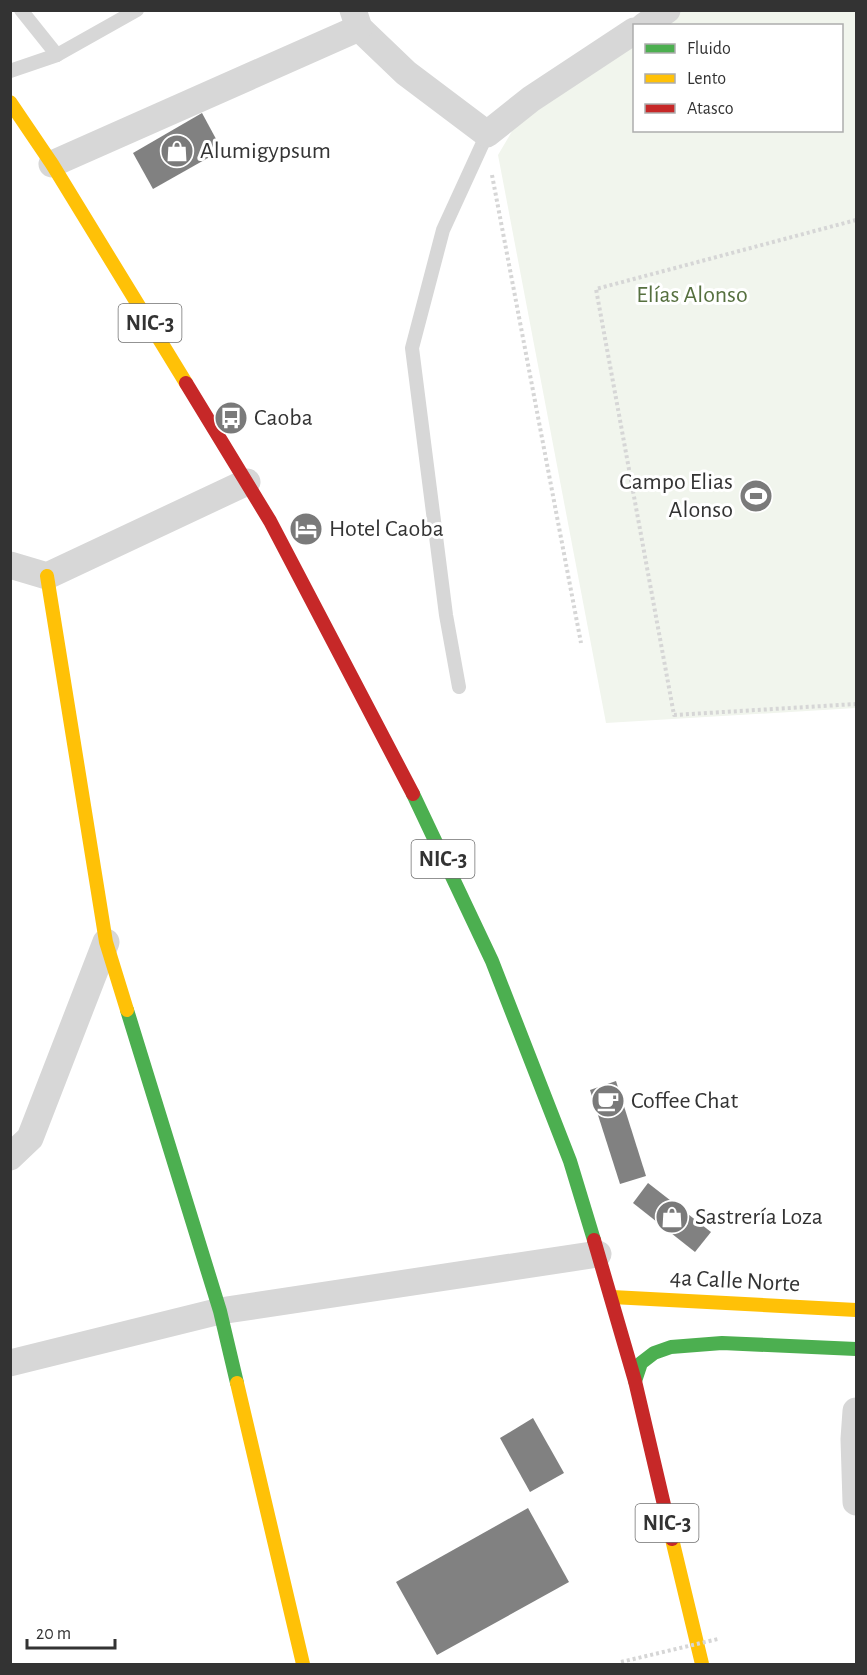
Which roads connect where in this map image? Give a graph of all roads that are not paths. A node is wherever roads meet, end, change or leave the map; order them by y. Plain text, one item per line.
1 (21, 10) edge
2 (137, 10) edge
3 (667, 10) edge
4 (356, 19) edge
5 (647, 24) edge
6 (633, 32) edge
7 (57, 54) junction
8 (10, 71) edge
9 (10, 102) edge
10 (487, 134) junction
11 (52, 164) junction
12 (247, 482) junction
13 (10, 565) edge
14 (47, 576) junction
15 (459, 687) dead end
16 (106, 942) junction
17 (10, 1157) edge
18 (598, 1254) junction
19 (612, 1297) junction
20 (220, 1311) junction
21 (856, 1313) edge
22 (856, 1349) edge
23 (10, 1364) edge
24 (635, 1381) junction
25 (856, 1411) edge
26 (856, 1502) edge
27 (303, 1665) edge
28 (702, 1665) edge

1 - 7 lane
2 - 7 lane
3 - 5 street
4 - 10 street
4 - 11 street
6 - 10 street
7 - 8 lane
9 - 11 main road, NIC-3
10 - 15 lane
11 - 12 main road, NIC-3
12 - 14 street
12 - 18 main road, NIC-3
13 - 14 street
14 - 16 main road
16 - 17 street
16 - 20 main road
18 - 19 main road, NIC-3
18 - 20 street
19 - 21 main road, 4a Calle Norte
19 - 24 main road, NIC-3
20 - 23 street
20 - 27 main road
22 - 24 main road
24 - 28 main road, NIC-3
25 - 26 street

